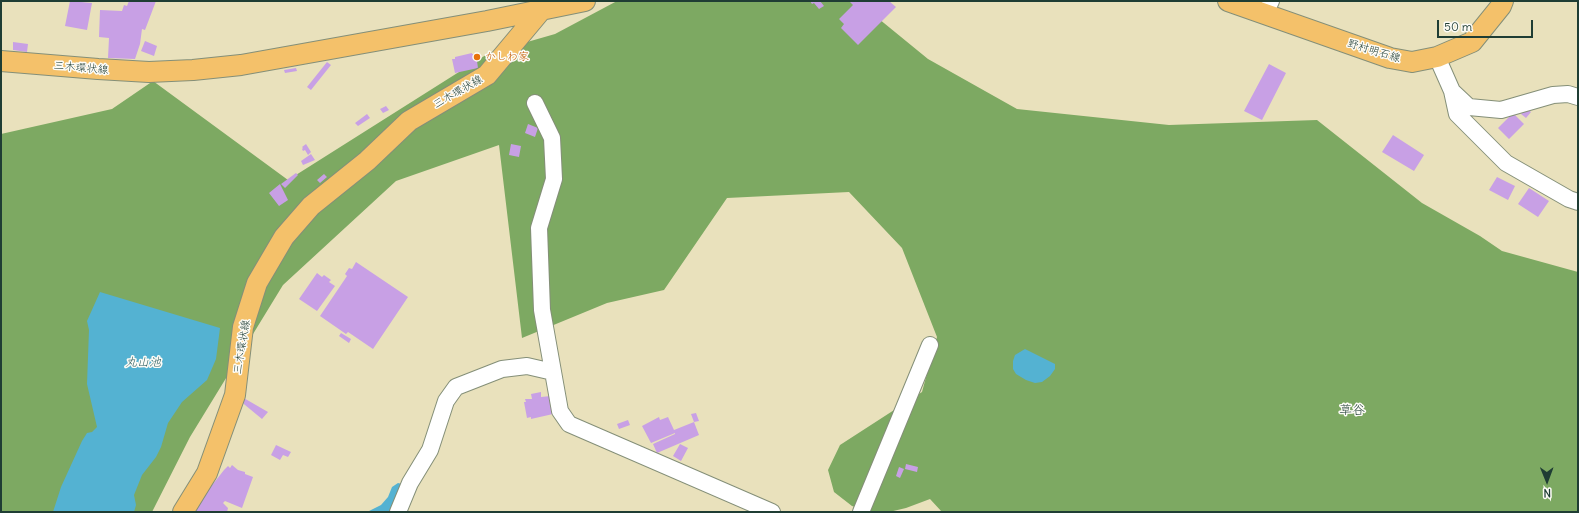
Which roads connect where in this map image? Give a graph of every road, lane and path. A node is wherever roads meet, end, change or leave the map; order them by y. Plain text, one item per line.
1 (585, 1) edge
2 (1228, 1) edge
3 (1503, 1) edge
4 (545, 5) edge
5 (1268, 8) edge
6 (1437, 57) junction
7 (1, 60) edge
8 (1452, 91) junction
9 (1578, 97) edge
10 (535, 102) dead end
11 (1578, 202) edge
12 (930, 345) dead end
13 (553, 372) junction
14 (183, 512) edge
15 (398, 512) edge
16 (772, 512) edge
17 (861, 512) edge

1 - 4 main road
2 - 5 main road, 野村明石線
3 - 6 main road, 野村明石線
4 - 7 main road, 三木環状線
4 - 14 main road, 三木環状線
5 - 6 main road, 野村明石線
6 - 8 street
8 - 9 street
8 - 11 street
10 - 13 street
12 - 17 street
13 - 15 street
13 - 16 street

